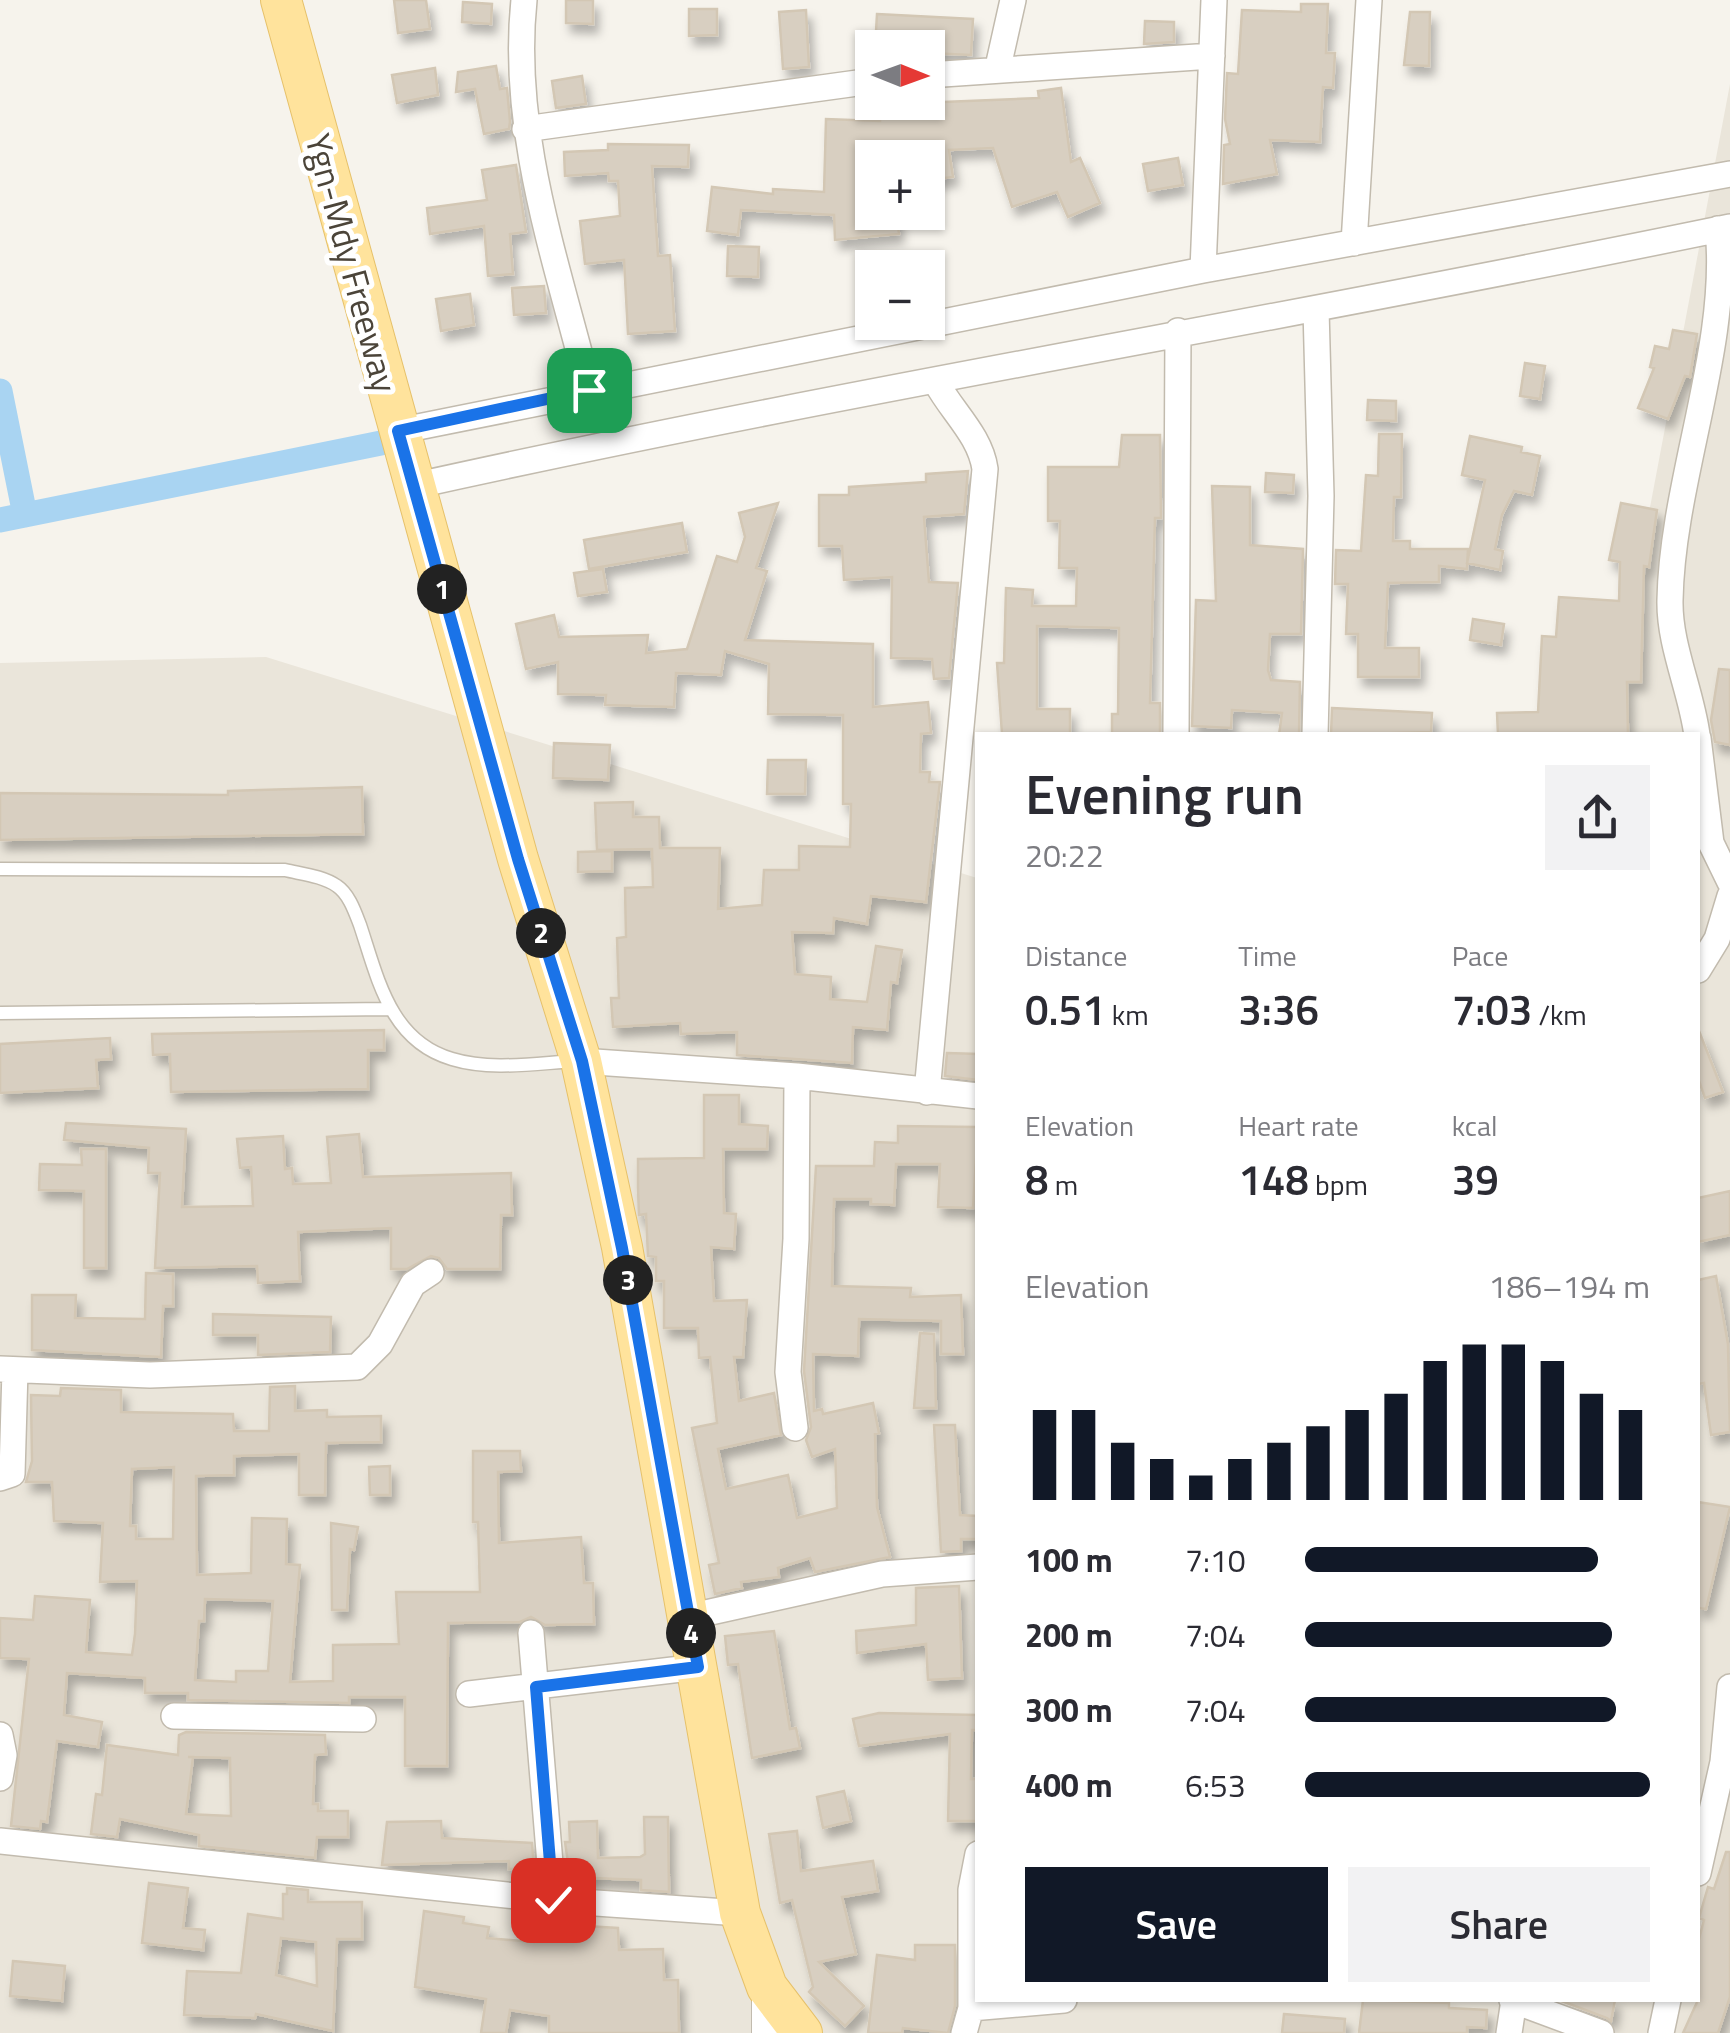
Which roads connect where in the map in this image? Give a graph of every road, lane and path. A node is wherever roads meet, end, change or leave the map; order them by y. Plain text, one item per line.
1 (281, 0) edge
2 (524, 0) edge
3 (1013, 0) edge
4 (1214, 0) edge
5 (1369, 0) edge
6 (1212, 56) junction
7 (998, 68) junction
8 (945, 73) edge
9 (855, 83) edge
10 (525, 128) junction
11 (1730, 174) edge
12 (1724, 228) edge
13 (1354, 243) junction
14 (1203, 270) junction
15 (1316, 309) junction
16 (1178, 331) junction
17 (936, 382) junction
18 (589, 390) junction
19 (398, 431) junction
20 (414, 486) junction
21 (1176, 732) edge
22 (1315, 732) edge
23 (1696, 732) edge
24 (1700, 757) edge
25 (965, 834) edge
26 (0, 869) edge
27 (1730, 882) edge
28 (1730, 896) edge
29 (1700, 967) edge
30 (388, 1009) junction
31 (0, 1013) edge
32 (582, 1061) junction
33 (797, 1076) junction
34 (927, 1092) junction
35 (975, 1096) edge
36 (430, 1272) dead end
37 (8, 1370) edge
38 (795, 1428) dead end
39 (0, 1478) edge
40 (975, 1567) edge
41 (688, 1617) junction
42 (531, 1632) dead end
43 (698, 1667) junction
44 (536, 1687) junction
45 (1730, 1687) edge
46 (469, 1694) dead end
47 (174, 1716) dead end
48 (362, 1719) dead end
49 (0, 1735) edge
50 (1700, 1755) edge
51 (1726, 1763) edge
52 (0, 1778) edge
53 (0, 1841) edge
54 (1700, 1864) edge
55 (975, 1872) edge
56 (553, 1900) junction
57 (740, 1912) junction
58 (768, 1988) junction
59 (1055, 2002) edge
60 (1513, 2002) edge
61 (1518, 2002) edge
62 (1668, 2002) edge
63 (968, 2021) edge
64 (767, 2033) edge
65 (802, 2033) edge
66 (1509, 2033) edge
67 (1601, 2033) edge
68 (1661, 2033) edge

1 - 19 main road, Ygn-Mdy Freeway
2 - 10 street
3 - 7 street
4 - 6 street
5 - 13 street
6 - 7 street
6 - 14 street
7 - 8 street
9 - 10 street
10 - 18 street
11 - 13 street
12 - 15 street
12 - 23 street
13 - 14 street
14 - 18 street
15 - 16 street
15 - 22 street
16 - 17 street
16 - 21 street
17 - 20 street
17 - 25 street
18 - 19 street
19 - 20 main road, Ygn-Mdy Freeway
20 - 32 main road, Ygn-Mdy Freeway
24 - 27 street
25 - 34 street
26 - 30 lane
28 - 29 street
30 - 31 lane
30 - 32 lane
32 - 33 street
32 - 41 main road, Ygn-Mdy Freeway
33 - 34 street
33 - 38 street
34 - 35 street
36 - 37 street
37 - 39 street
40 - 41 street
41 - 43 main road, Ygn-Mdy Freeway
42 - 44 street
43 - 44 street
43 - 57 main road, Ygn-Mdy Freeway
44 - 46 street
44 - 56 street
45 - 51 street
47 - 48 street
49 - 52 street
50 - 51 street
51 - 54 street
53 - 56 street
55 - 63 street
56 - 57 street
57 - 58 main road, Ygn-Mdy Freeway
58 - 64 street
58 - 65 main road, Ygn-Mdy Freeway
59 - 63 street
60 - 66 street
61 - 67 street
62 - 68 street

